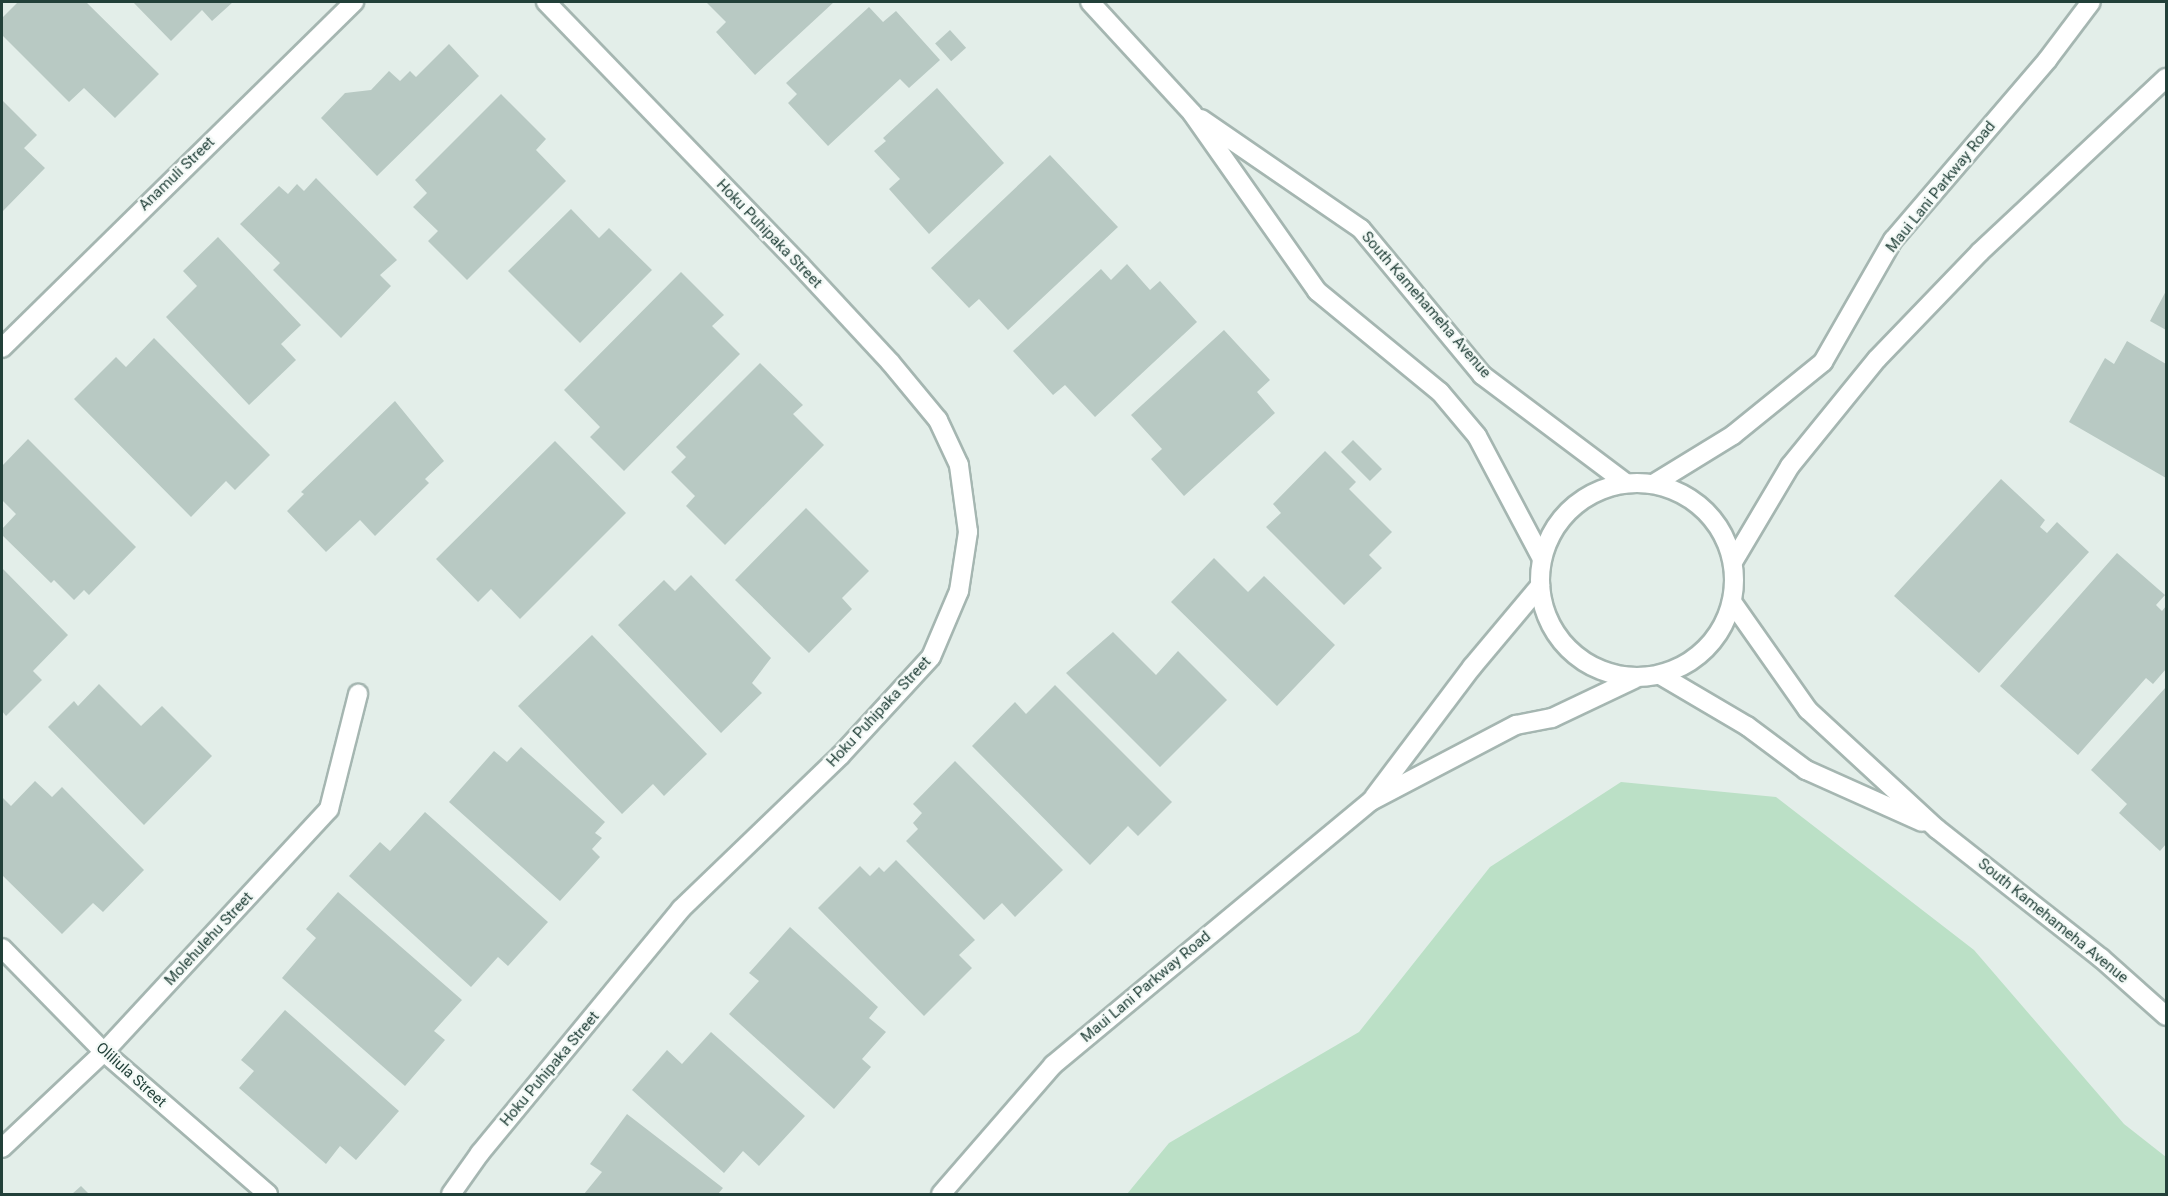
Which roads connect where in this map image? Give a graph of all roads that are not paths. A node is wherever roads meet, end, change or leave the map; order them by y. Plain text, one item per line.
1 (354, 2) edge
2 (546, 2) edge
3 (1090, 2) edge
4 (2091, 2) edge
5 (2166, 78) edge
6 (1192, 113) junction
7 (2, 348) edge
8 (1626, 483) junction
9 (1655, 483) junction
10 (1541, 556) junction
11 (1733, 562) junction
12 (1540, 586) junction
13 (1732, 603) junction
14 (1662, 676) junction
15 (1634, 679) junction
16 (358, 694) dead end
17 (1371, 801) junction
18 (1937, 829) junction
19 (2, 948) edge
20 (2166, 1016) edge
21 (104, 1052) junction
22 (2, 1148) edge
23 (267, 1194) edge
24 (451, 1194) edge
25 (941, 1194) edge

1 - 7 street, Anamuli Street
2 - 24 street, Hoku Puhipaka Street
3 - 6 street, South Kamehameha Avenue
4 - 9 street, Maui Lani Parkway Road
5 - 11 street
6 - 8 street, South Kamehameha Avenue
6 - 10 street, South Kamehameha Avenue
8 - 9 street
8 - 10 street
9 - 11 street
10 - 12 street
11 - 13 street
12 - 15 street
12 - 17 street, Maui Lani Parkway Road
13 - 14 street
13 - 18 street, South Kamehameha Avenue
14 - 15 street
14 - 18 street, South Kamehameha Avenue
15 - 17 street, Maui Lani Parkway Road
16 - 21 street, Molehulehu Street
17 - 25 street, Maui Lani Parkway Road
18 - 20 street, South Kamehameha Avenue
19 - 21 street, Oliliula Street
21 - 22 street, Molehulehu Street
21 - 23 street, Oliliula Street

